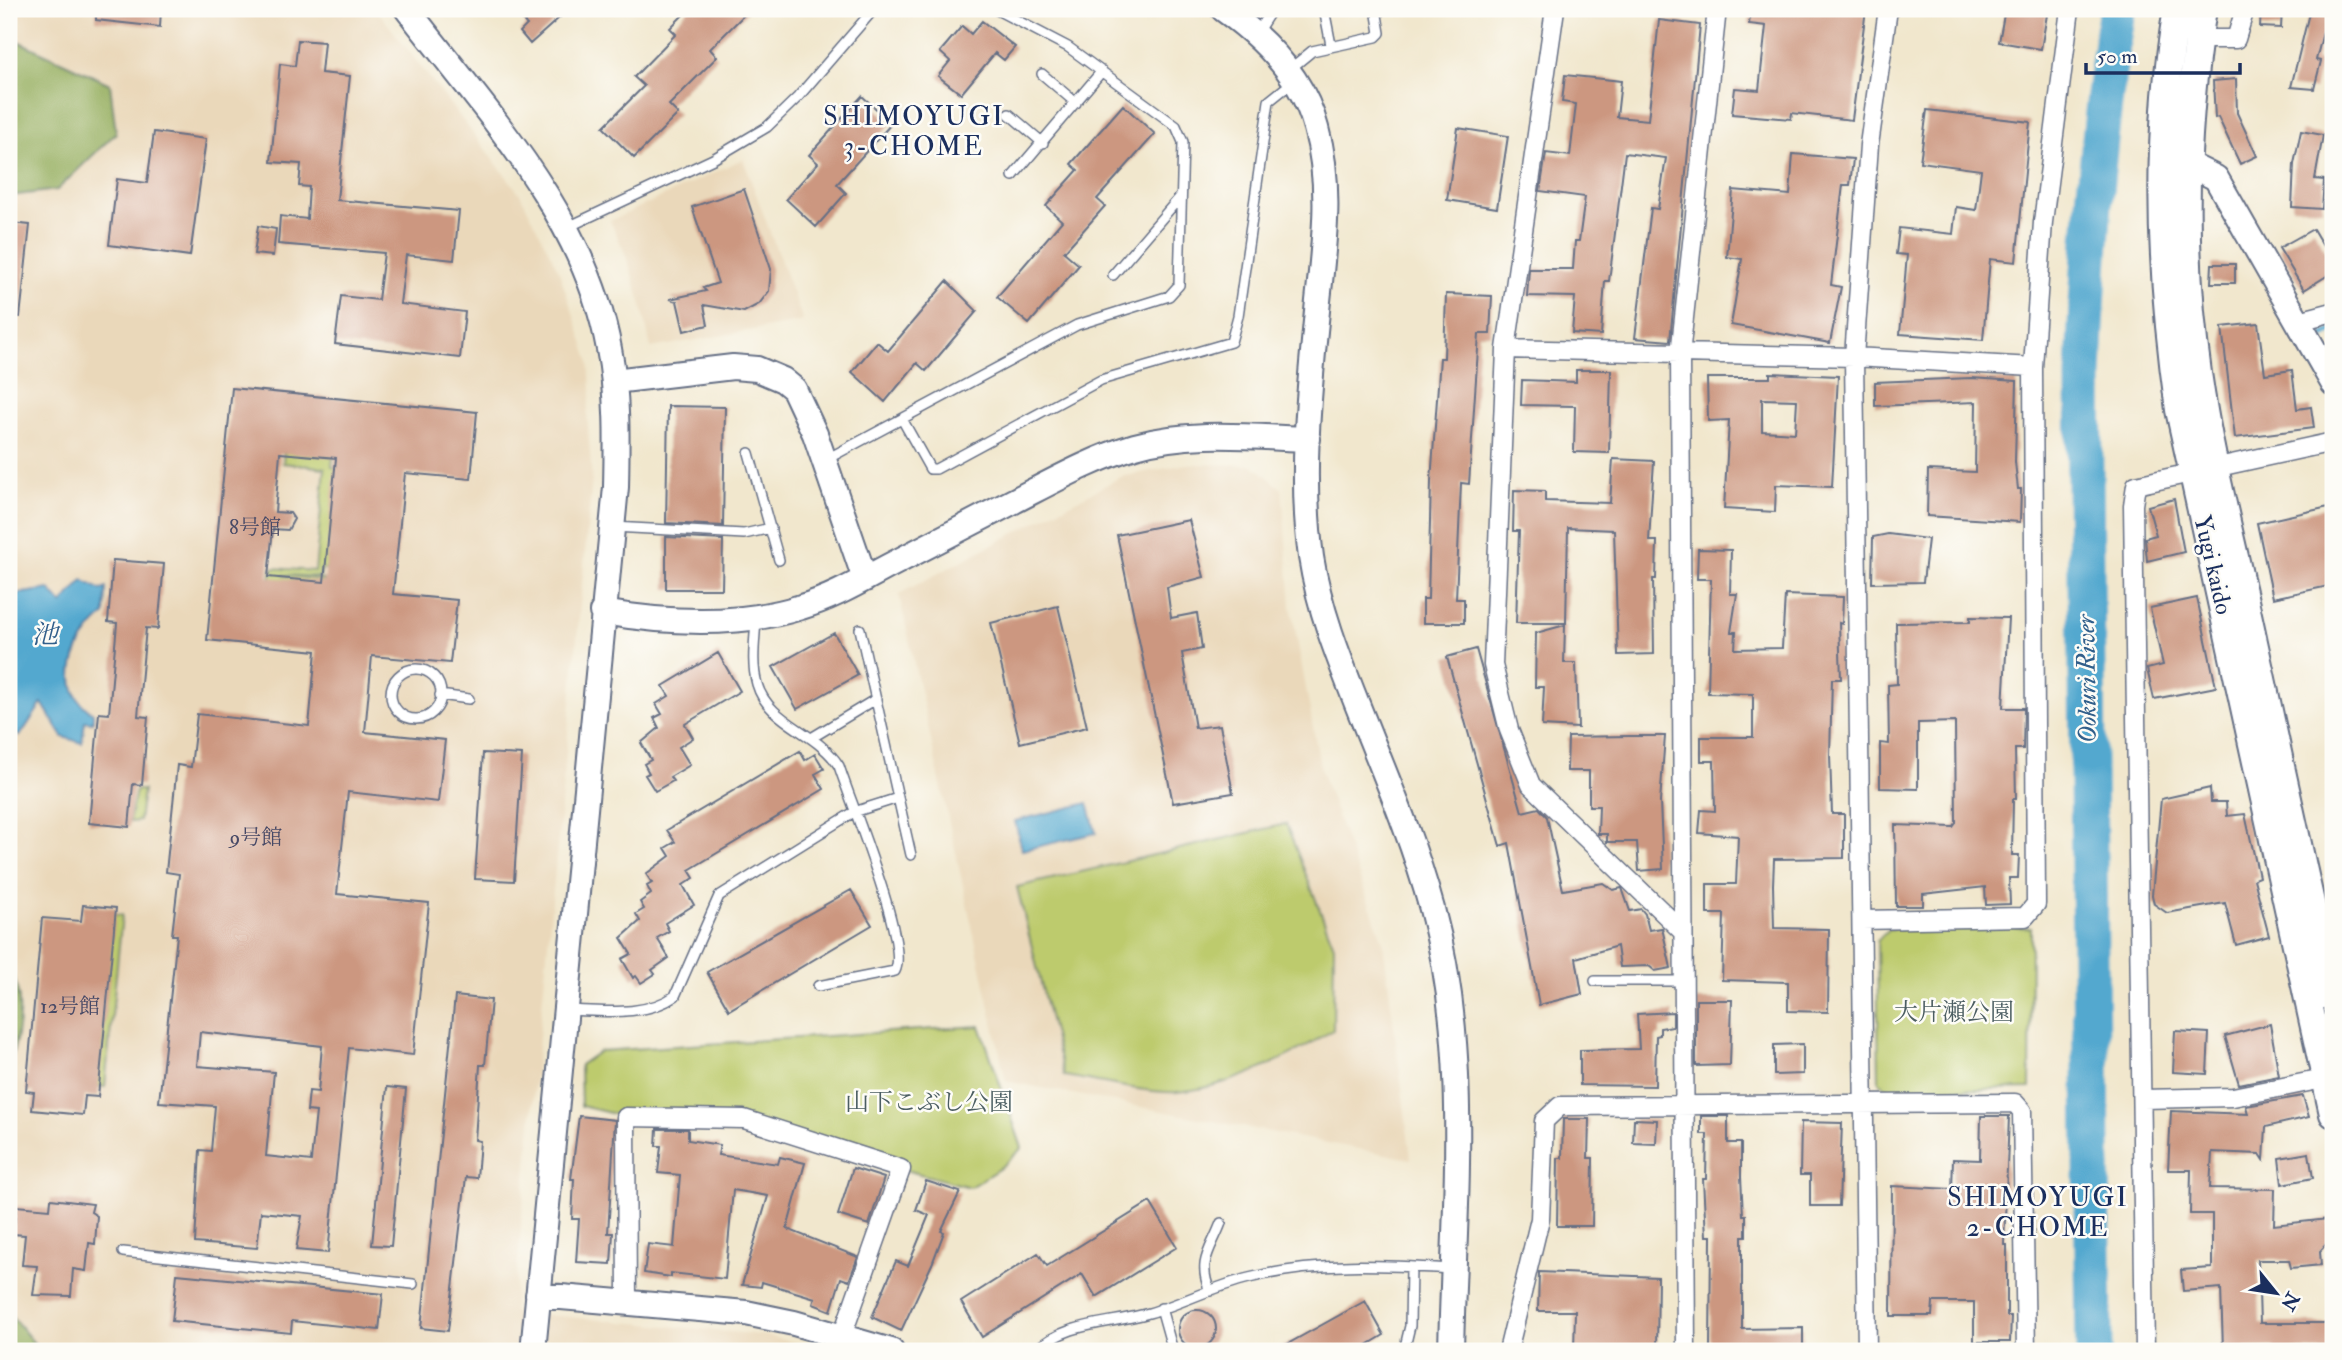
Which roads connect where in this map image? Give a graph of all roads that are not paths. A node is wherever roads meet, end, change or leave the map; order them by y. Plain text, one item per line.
1 (407, 9) edge
2 (874, 9) edge
3 (995, 9) edge
4 (1223, 9) edge
5 (1272, 9) edge
6 (1324, 9) edge
7 (1376, 9) edge
8 (1555, 9) edge
9 (1717, 9) edge
10 (1888, 9) edge
11 (2070, 9) edge
12 (2177, 9) edge
13 (2203, 9) edge
14 (2245, 9) edge
15 (1256, 35) junction
16 (2198, 39) junction
17 (1331, 45) junction
18 (1102, 71) junction
19 (1042, 74) dead end
20 (1291, 76) junction
21 (1076, 103) junction
22 (1009, 114) dead end
23 (1042, 143) junction
24 (2188, 164) junction
25 (1013, 176) dead end
26 (1181, 196) junction
27 (566, 228) junction
28 (1114, 275) dead end
29 (2333, 312) edge
30 (2299, 321) junction
31 (1506, 349) junction
32 (1680, 355) junction
33 (1853, 357) junction
34 (2033, 367) junction
35 (614, 381) junction
36 (2333, 383) edge
37 (902, 419) junction
38 (1308, 439) junction
39 (2333, 442) edge
40 (749, 453) dead end
41 (825, 460) junction
42 (2203, 471) junction
43 (612, 527) junction
44 (771, 528) junction
45 (779, 560) dead end
46 (865, 579) junction
47 (602, 612) junction
48 (756, 618) junction
49 (860, 629) dead end
50 (440, 695) junction
51 (470, 699) dead end
52 (876, 699) junction
53 (813, 737) junction
54 (898, 798) junction
55 (854, 812) junction
56 (911, 855) dead end
57 (1861, 920) junction
58 (1682, 931) junction
59 (1595, 981) dead end
60 (1683, 981) junction
61 (818, 986) dead end
62 (2333, 999) edge
63 (566, 1009) junction
64 (2329, 1078) edge
65 (2143, 1099) junction
66 (1861, 1102) junction
67 (1685, 1107) junction
68 (2333, 1114) edge
69 (1221, 1223) dead end
70 (123, 1252) dead end
71 (1411, 1267) junction
72 (1452, 1269) junction
73 (413, 1284) dead end
74 (1210, 1291) junction
75 (538, 1295) junction
76 (627, 1302) junction
77 (1161, 1308) junction
78 (842, 1336) junction
79 (1038, 1348) edge
80 (533, 1351) edge
81 (891, 1351) edge
82 (1061, 1351) edge
83 (1173, 1351) edge
84 (1404, 1351) edge
85 (1451, 1351) edge
86 (1508, 1351) edge
87 (1686, 1351) edge
88 (1867, 1351) edge
89 (2025, 1351) edge
90 (2145, 1351) edge

1 - 27 street
2 - 27 lane
3 - 18 lane
4 - 15 street
5 - 15 lane
6 - 17 lane
7 - 17 lane
8 - 31 street
9 - 32 street
10 - 33 street
11 - 34 street
12 - 42 main road, Yugi kaido
13 - 16 main road, Yugi kaido
14 - 16 street
15 - 20 street
16 - 24 main road, Yugi kaido
17 - 20 lane
18 - 21 lane
18 - 26 lane
19 - 21 lane
20 - 37 lane
20 - 38 street
21 - 23 lane
22 - 23 lane
23 - 25 lane
24 - 30 street
24 - 42 main road, Yugi kaido
26 - 28 lane
26 - 37 lane
27 - 35 street
29 - 30 street
30 - 36 street
31 - 32 street
31 - 58 street
32 - 33 street
32 - 58 street
33 - 34 street
33 - 57 street
34 - 57 street
35 - 41 street
35 - 43 street
37 - 41 lane
38 - 46 street
38 - 72 street
39 - 42 street
40 - 44 lane
41 - 46 street
42 - 62 main road, Yugi kaido
42 - 64 main road, Yugi kaido
42 - 65 street
43 - 44 lane
43 - 47 street
44 - 45 lane
46 - 48 street
47 - 48 street
47 - 63 street
48 - 53 lane
49 - 52 lane
50 - 50 lane
50 - 51 lane
52 - 53 lane
52 - 54 lane
53 - 55 lane
54 - 55 lane
54 - 56 lane
55 - 61 lane
55 - 63 lane
57 - 66 street
58 - 60 street
59 - 60 lane
60 - 67 street
63 - 75 street
64 - 65 street
64 - 68 main road, Yugi kaido
65 - 90 street
66 - 67 street
66 - 88 street
66 - 89 street
67 - 86 street
67 - 87 street
69 - 74 lane
70 - 73 lane
71 - 72 lane
71 - 74 lane
71 - 84 lane
72 - 85 street
74 - 77 lane
75 - 76 street
75 - 80 street
76 - 78 street
76 - 78 street
77 - 79 lane
77 - 83 lane
78 - 81 street
79 - 82 lane

